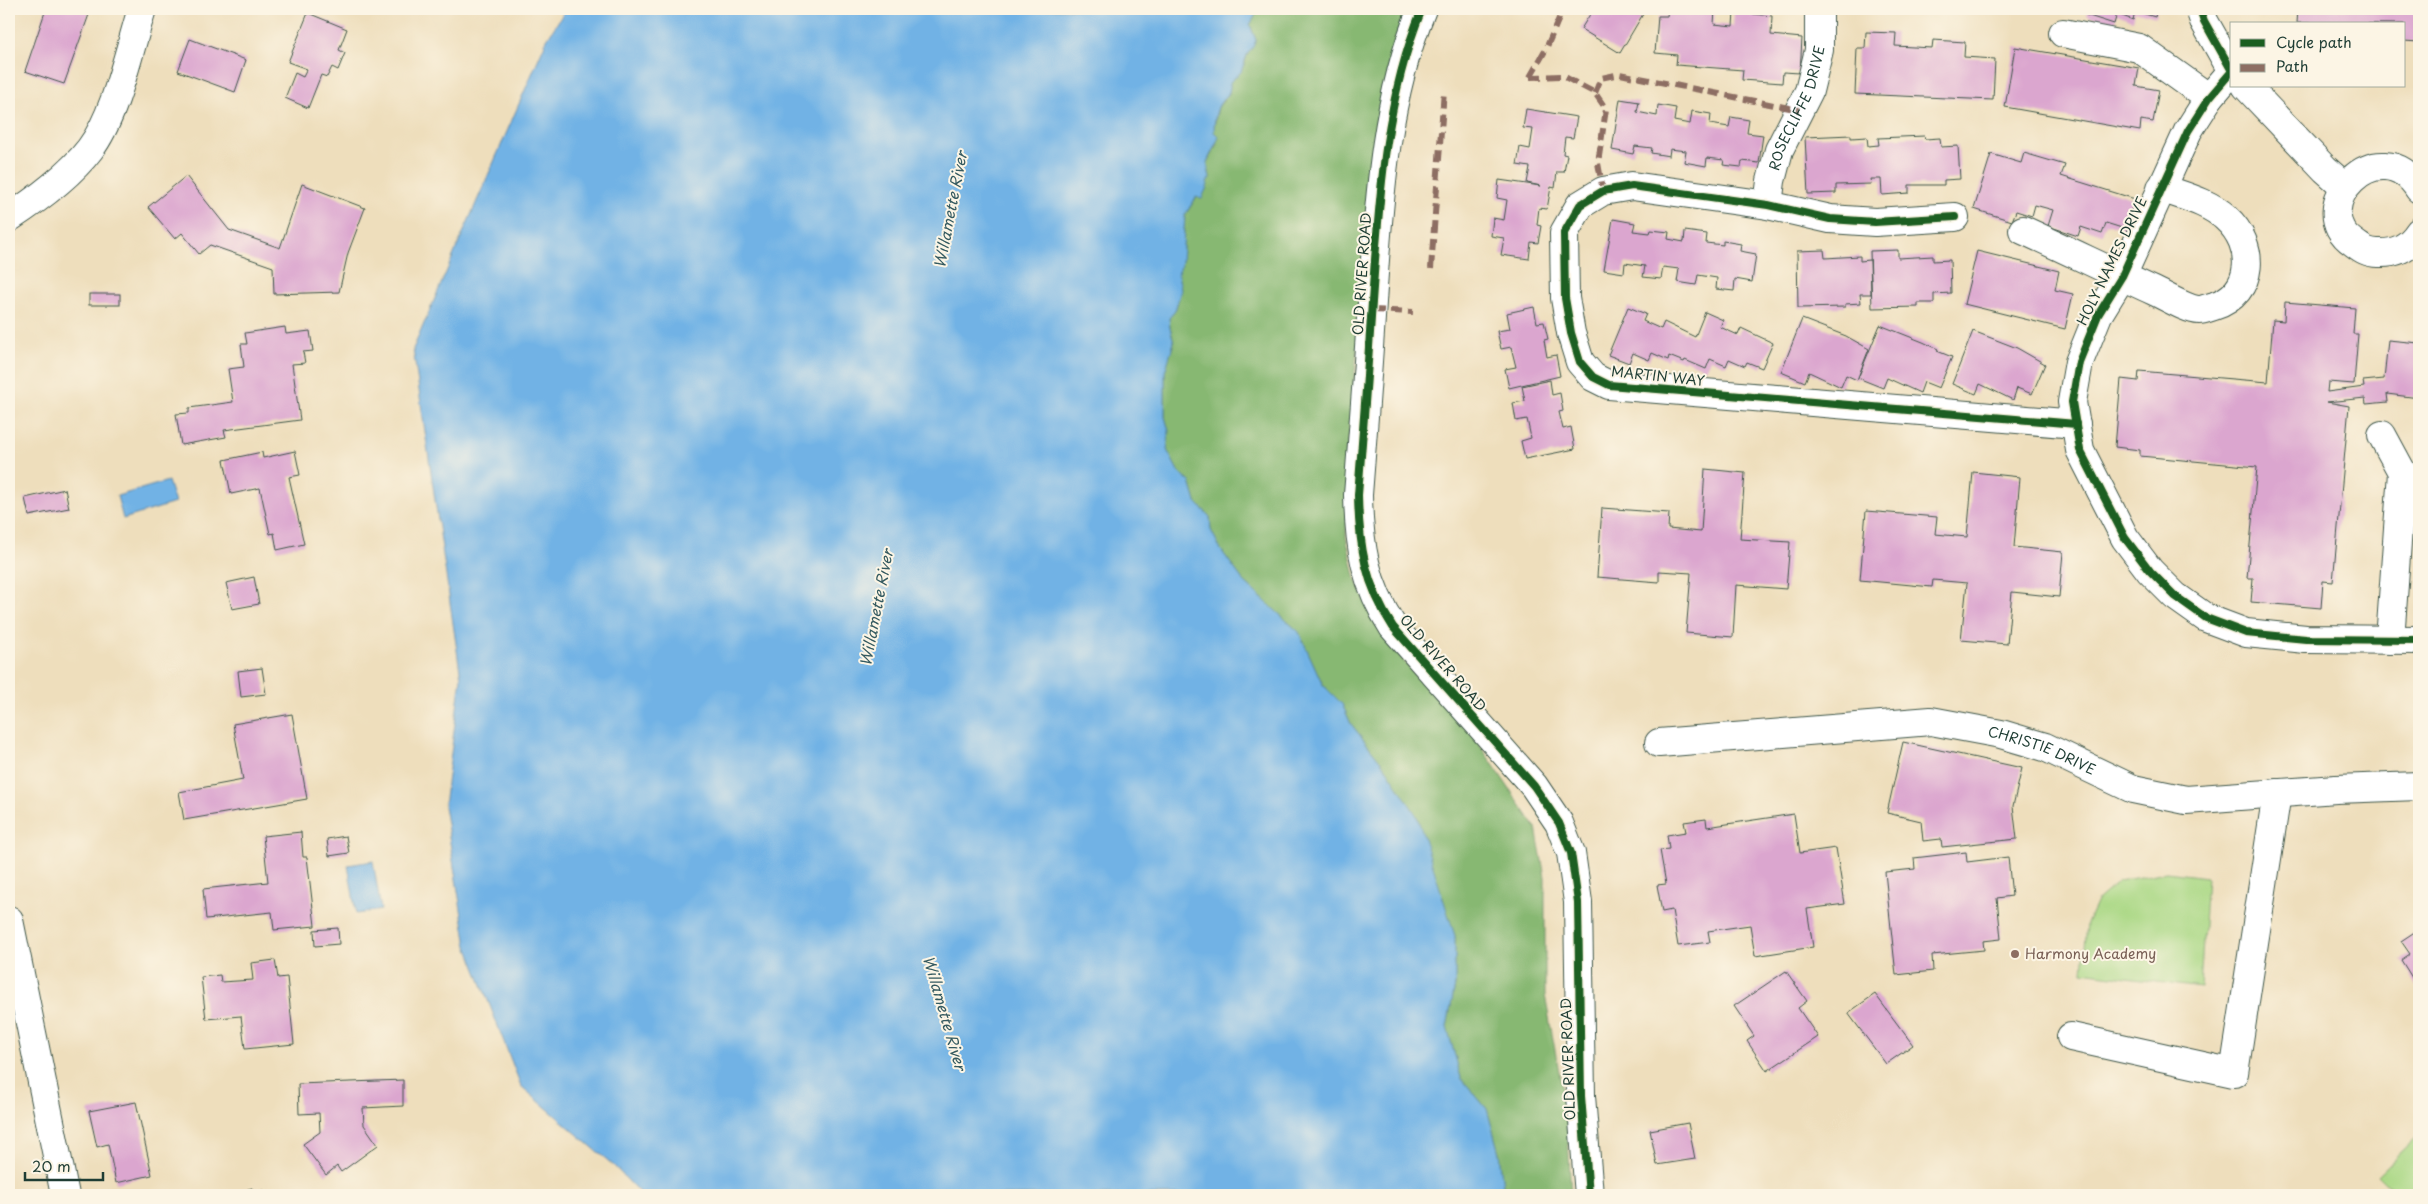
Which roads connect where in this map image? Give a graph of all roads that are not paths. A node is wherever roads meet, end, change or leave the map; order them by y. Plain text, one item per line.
1 (142, 9) edge
2 (1422, 9) edge
3 (1819, 9) edge
4 (2200, 9) edge
5 (2063, 32) dead end
6 (2230, 67) edge
7 (2230, 73) edge
8 (2248, 88) edge
9 (2209, 98) junction
10 (2344, 186) junction
11 (2161, 188) junction
12 (2419, 190) edge
13 (1768, 205) junction
14 (1955, 216) dead end
15 (9, 218) edge
16 (2023, 230) dead end
17 (2419, 232) edge
18 (2122, 276) junction
19 (2076, 424) junction
20 (2382, 435) dead end
21 (2390, 640) junction
22 (2419, 640) edge
23 (1658, 743) dead end
24 (2419, 786) edge
25 (2277, 793) junction
26 (9, 920) edge
27 (2071, 1037) dead end
28 (65, 1195) edge
29 (1589, 1195) edge

1 - 15 street
2 - 29 street, OLD RIVER ROAD
3 - 13 street, ROSECLIFFE DRIVE
4 - 6 street, HOLY NAMES DRIVE
5 - 9 street
7 - 9 street, HOLY NAMES DRIVE
8 - 10 street
9 - 11 street, HOLY NAMES DRIVE
10 - 12 street
10 - 17 street
11 - 18 street, HOLY NAMES DRIVE
11 - 18 street
13 - 14 street, MARTIN WAY
13 - 19 street, MARTIN WAY
16 - 18 street
18 - 19 street, HOLY NAMES DRIVE
19 - 21 street, HOLY NAMES DRIVE
20 - 21 street
21 - 22 street, HOLY NAMES DRIVE
23 - 25 street, CHRISTIE DRIVE
24 - 25 street, CHRISTIE DRIVE
25 - 27 street
26 - 28 street

